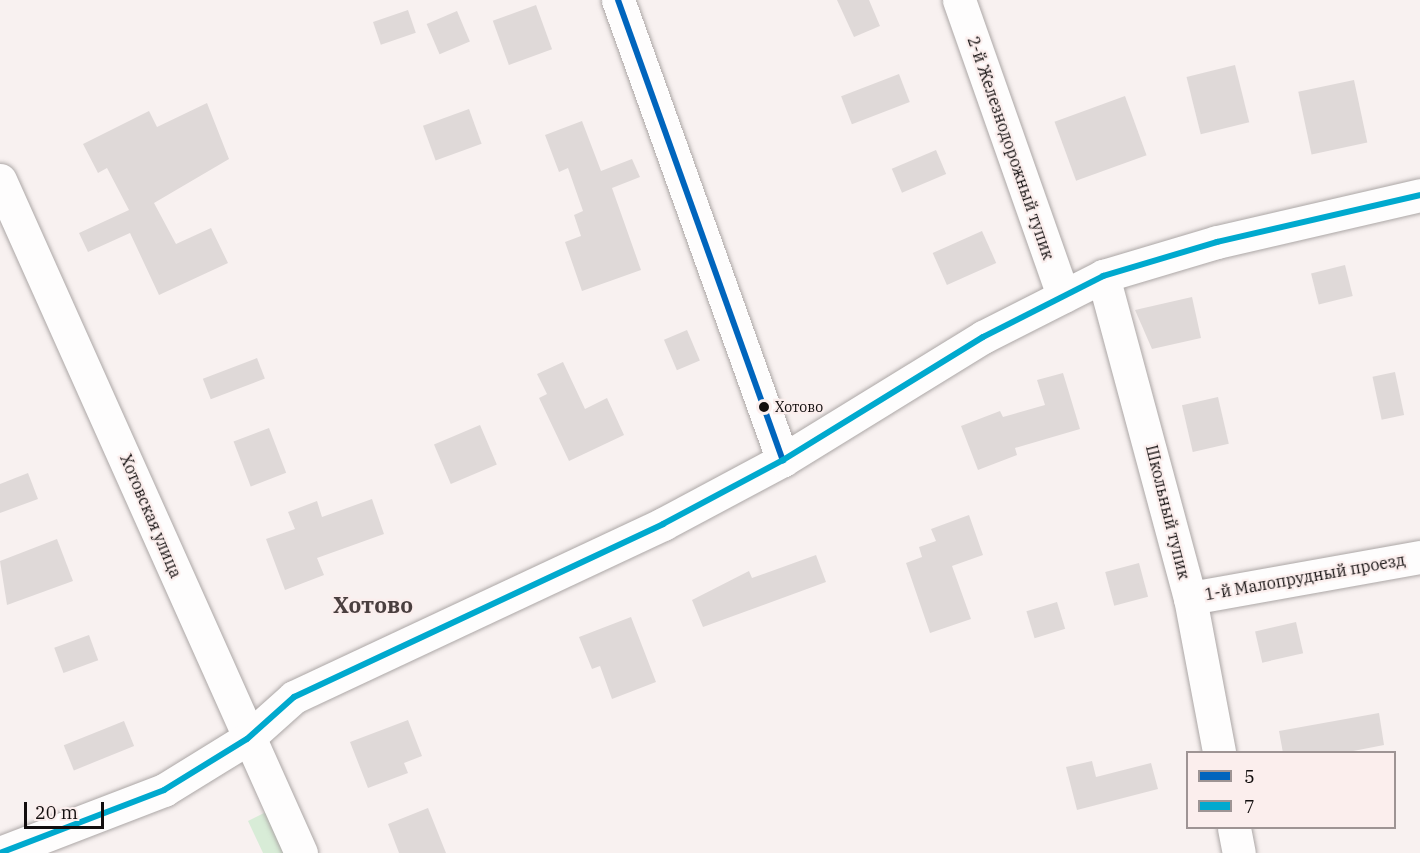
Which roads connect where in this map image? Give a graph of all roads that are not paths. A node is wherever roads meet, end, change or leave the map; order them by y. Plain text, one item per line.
1 (618, 0) edge
2 (959, 0) edge
3 (0, 180) edge
4 (1420, 195) edge
5 (1103, 276) junction
6 (1062, 296) junction
7 (783, 460) junction
8 (1420, 557) edge
9 (1190, 598) junction
10 (247, 739) junction
11 (1219, 751) edge
12 (1234, 829) edge
13 (0, 853) edge
14 (301, 853) edge
15 (1239, 853) edge

1 - 7 street
2 - 6 street, 2-й Железнодорожный тупик
3 - 10 street, Хотовская улица
4 - 5 street
5 - 6 street
5 - 9 street, Школьный тупик
6 - 7 street
7 - 10 street
8 - 9 street, 1-й Малопрудный проезд
9 - 11 street, Школьный тупик
10 - 13 street
10 - 14 street, Хотовская улица
12 - 15 street

